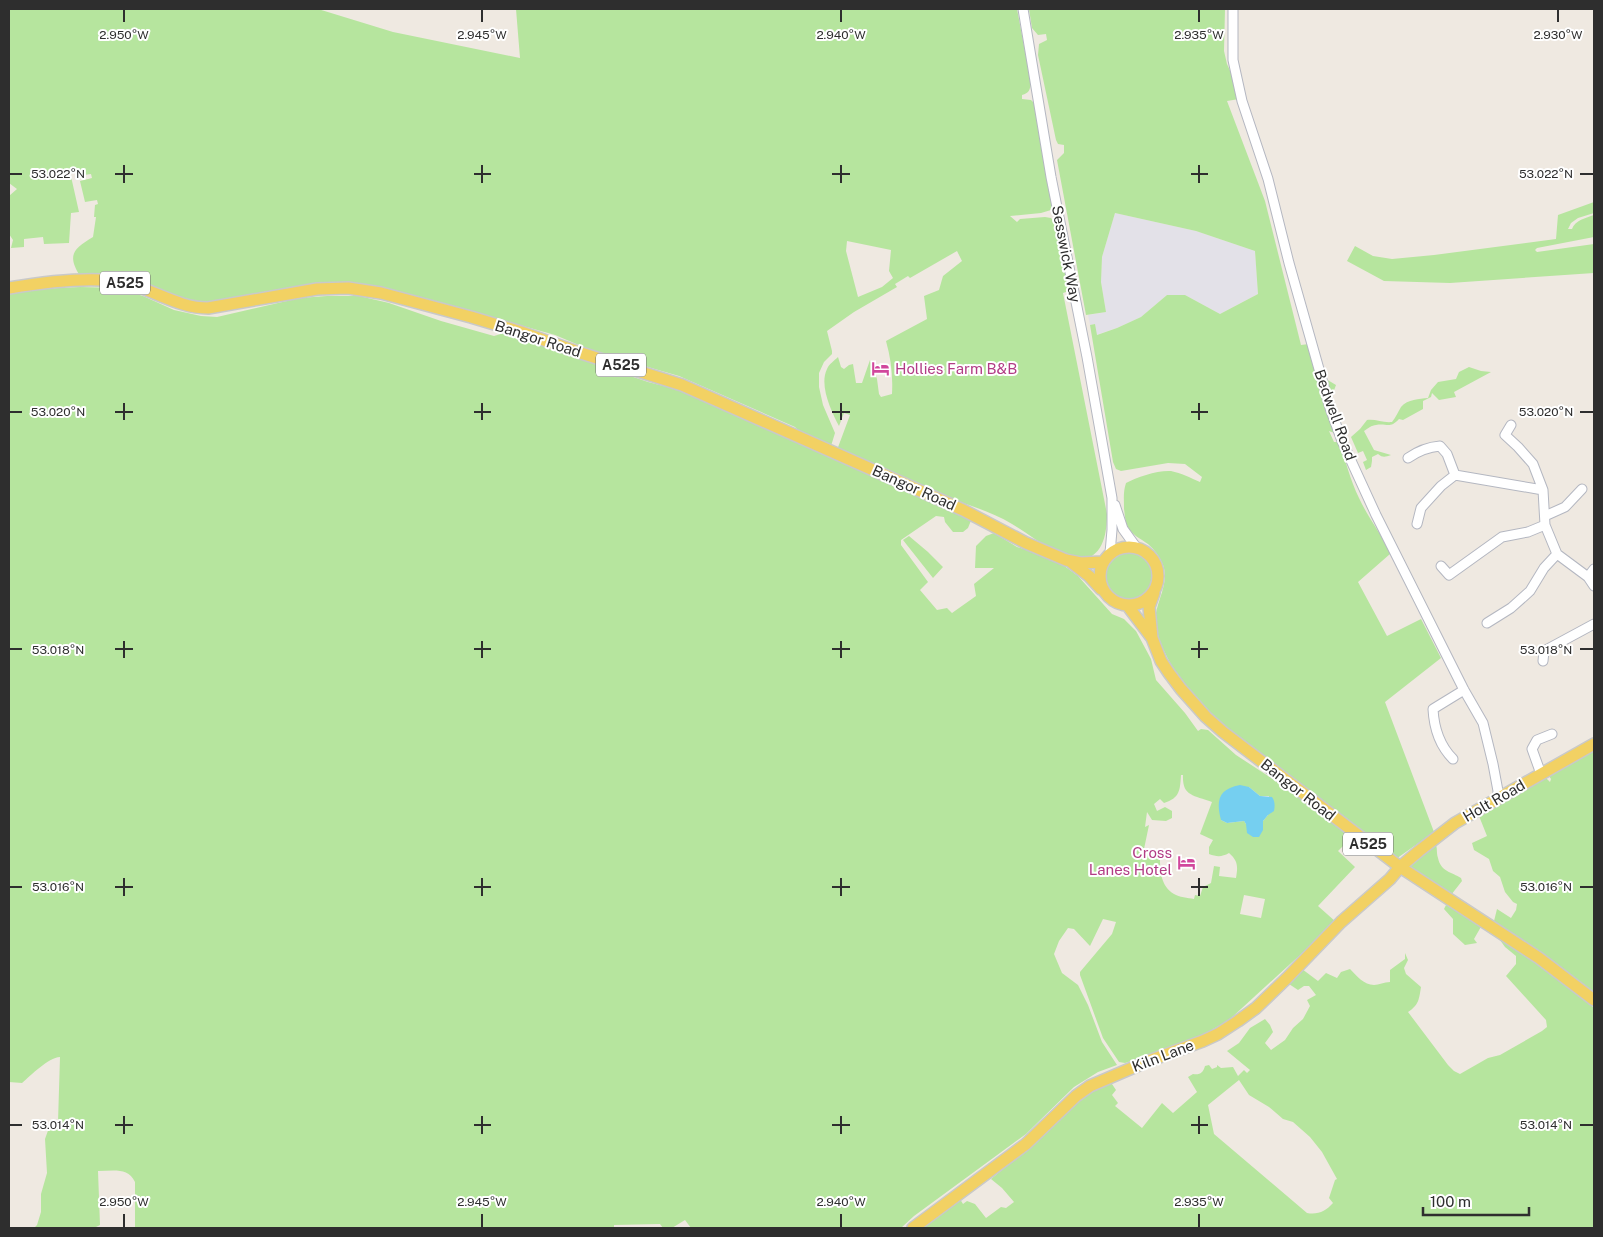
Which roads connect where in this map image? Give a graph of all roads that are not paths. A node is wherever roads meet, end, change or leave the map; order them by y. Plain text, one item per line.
1 (1023, 9) edge
2 (1233, 9) edge
3 (9, 288) edge
4 (1511, 425) dead end
5 (1411, 453) dead end
6 (1455, 476) junction
7 (1582, 489) dead end
8 (1543, 490) junction
9 (1112, 498) junction
10 (1545, 520) junction
11 (1416, 524) dead end
12 (1136, 547) junction
13 (1557, 554) junction
14 (1106, 558) junction
15 (1066, 560) junction
16 (1441, 566) dead end
17 (1594, 569) edge
18 (1588, 578) junction
19 (1594, 586) edge
20 (1155, 590) junction
21 (1105, 594) junction
22 (1127, 605) junction
23 (1491, 619) dead end
24 (1594, 624) edge
25 (1155, 645) junction
26 (1543, 661) dead end
27 (1464, 690) junction
28 (1552, 734) dead end
29 (1594, 744) edge
30 (1453, 759) dead end
31 (1541, 774) junction
32 (1497, 800) junction
33 (1400, 867) junction
34 (1594, 1000) edge
35 (913, 1228) edge

1 - 9 street, Sesswick Way
2 - 27 street, Bedwell Road
3 - 15 main road, Bangor Road / A525
4 - 8 street
5 - 6 street
6 - 8 street
6 - 11 street
7 - 10 street
8 - 10 street
9 - 12 street, Sesswick Way
9 - 14 street, Sesswick Way
10 - 13 street
10 - 16 street
12 - 14 main road, A525
12 - 20 main road, A525
13 - 18 street
13 - 23 street
14 - 15 main road, Bangor Road / A525
14 - 21 main road
15 - 21 main road, Bangor Road / A525
17 - 18 street
18 - 19 street
20 - 22 main road
20 - 25 main road, Bangor Road / A525
21 - 22 main road, A525
22 - 25 main road, Bangor Road / A525
24 - 26 street
25 - 33 main road, Bangor Road / A525
27 - 30 street
27 - 32 street, Bedwell Road
28 - 31 street
29 - 31 main road, Holt Road
31 - 32 main road, Holt Road
32 - 33 main road, Holt Road
33 - 34 main road, Bangor Road / A525
33 - 35 main road, Kiln Lane

